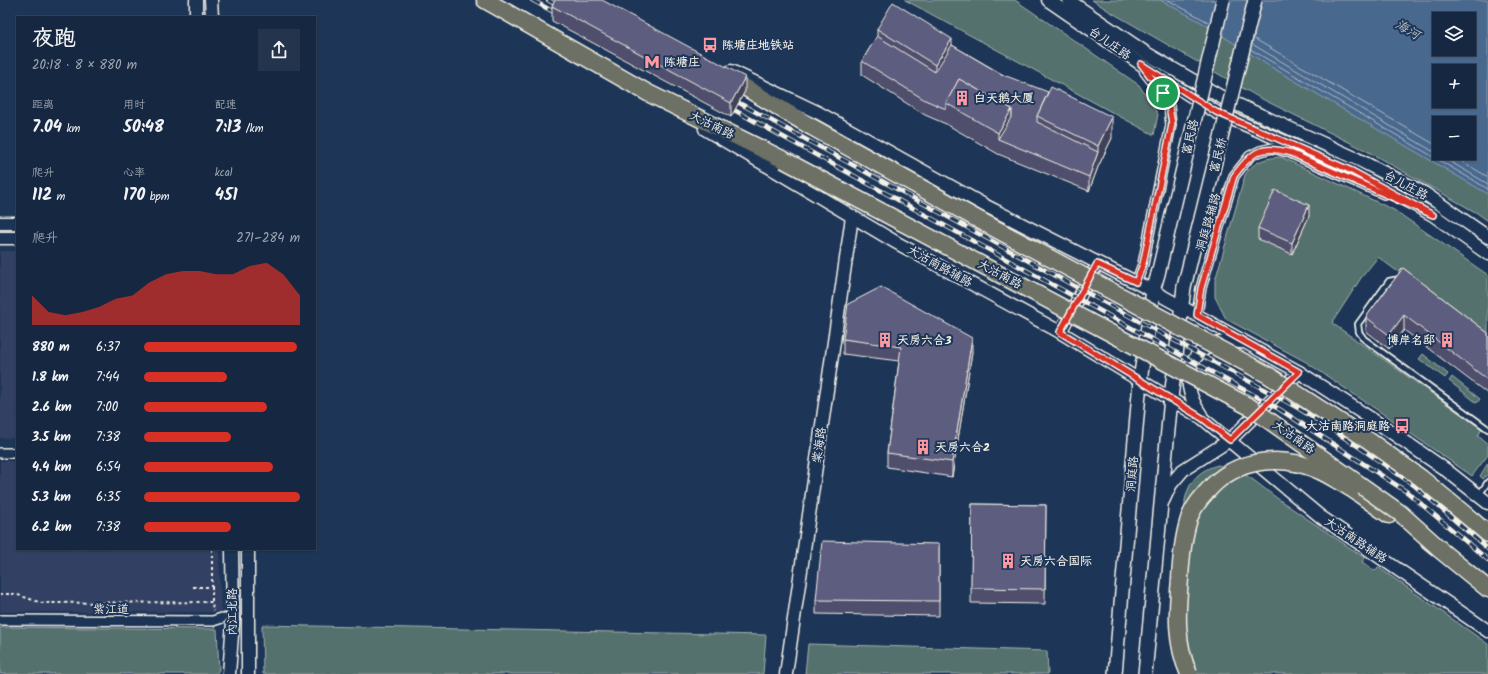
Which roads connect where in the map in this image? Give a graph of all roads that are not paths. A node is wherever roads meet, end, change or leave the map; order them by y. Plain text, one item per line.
1 (196, 0) edge
2 (211, 0) edge
3 (486, 0) edge
4 (1048, 0) edge
5 (1068, 0) edge
6 (1223, 0) edge
7 (1255, 0) edge
8 (196, 16) edge
9 (212, 16) edge
10 (1141, 64) junction
11 (716, 67) joint
12 (648, 93) junction
13 (1163, 93) joint
14 (1433, 215) junction
15 (852, 217) junction
16 (0, 223) edge
17 (16, 223) edge
18 (1488, 237) edge
19 (0, 238) edge
20 (16, 238) edge
21 (1488, 254) edge
22 (1097, 264) junction
23 (1158, 274) joint
24 (1404, 279) edge
25 (1136, 282) junction
26 (1153, 291) junction
27 (1181, 307) junction
28 (1197, 315) junction
29 (1060, 332) junction
30 (1245, 342) junction
31 (1299, 372) junction
32 (1140, 381) junction
33 (1171, 398) junction
34 (1202, 418) junction
35 (1488, 429) edge
36 (1230, 440) junction
37 (0, 453) edge
38 (16, 453) edge
39 (1488, 482) edge
40 (1478, 495) junction
41 (1162, 503) junction
42 (1488, 503) edge
43 (1488, 534) edge
44 (1440, 549) junction
45 (232, 550) edge
46 (248, 550) edge
47 (1488, 589) edge
48 (0, 620) edge
49 (217, 620) road end
50 (1488, 631) edge
51 (229, 674) edge
52 (248, 674) edge
53 (786, 674) edge
54 (1115, 674) edge
55 (1145, 674) edge
56 (1188, 674) edge

1 - 8 street
2 - 9 street
3 - 12 highway, 大沽南路
4 - 10 street, 台儿庄路
5 - 18 street, 台儿庄路
6 - 23 main road, 富民路, bridge
7 - 27 main road, 富民桥, bridge
10 - 13 street
10 - 14 street, 台儿庄路
11 - 22 street
11 - 43 highway, bridge
12 - 15 street, 大沽南路辅路
12 - 44 highway, 大沽南路, bridge
13 - 25 street
14 - 21 street, 台儿庄路
14 - 28 street, 洞庭路辅路
15 - 29 street, 大沽南路辅路
15 - 53 street, 棠海路
16 - 17 street
19 - 20 street
22 - 25 street
22 - 29 street
23 - 26 main road, 洞庭路
24 - 35 lane
25 - 26 street
26 - 27 street
26 - 32 main road, 洞庭路
27 - 28 street
27 - 33 main road
28 - 30 street
29 - 32 street, 大沽南路辅路
30 - 31 street
30 - 34 street
31 - 36 street
31 - 40 street
32 - 33 street, 大沽南路辅路
32 - 54 main road, 洞庭路
33 - 34 street, 大沽南路辅路
33 - 41 main road
34 - 36 street, 大沽南路辅路
36 - 41 street
36 - 50 street, 大沽南路辅路
37 - 38 street
39 - 40 lane
40 - 42 street
41 - 55 main road
44 - 47 highway, 大沽南路
44 - 56 highway, bridge
45 - 51 street, 内江北路
46 - 52 street, 内江北路
48 - 49 street, 紫江道

